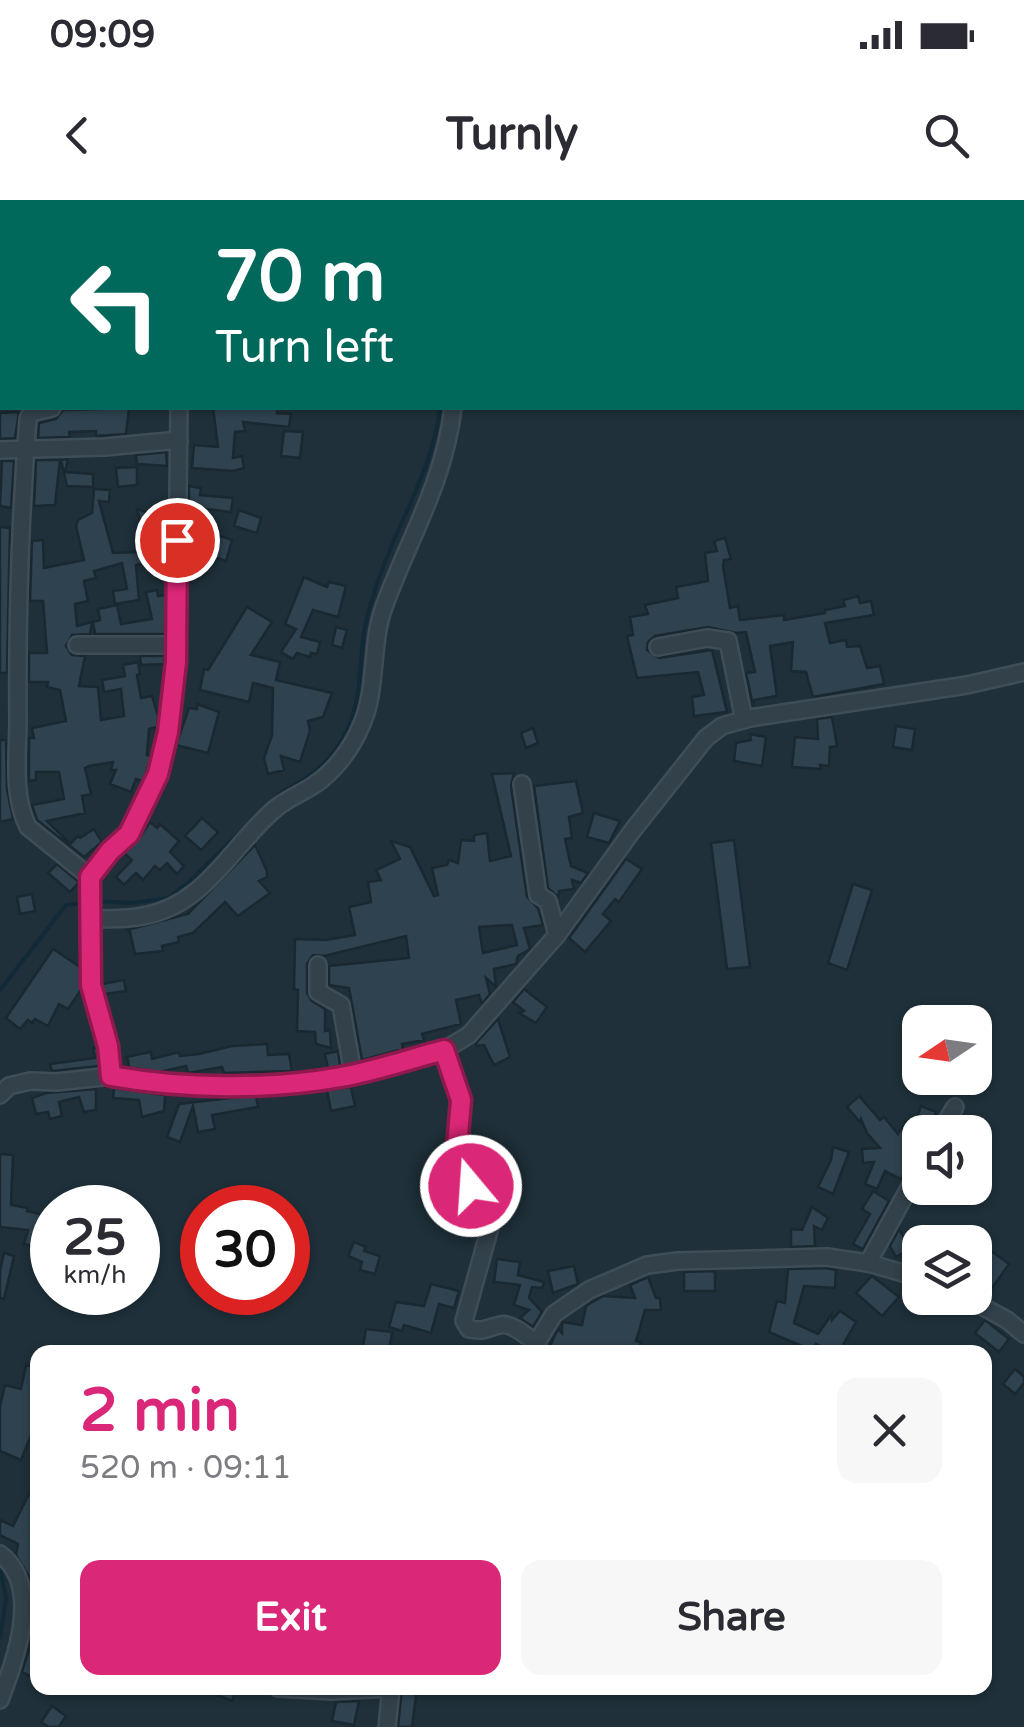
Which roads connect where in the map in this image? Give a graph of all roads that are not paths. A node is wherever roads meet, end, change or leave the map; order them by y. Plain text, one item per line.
1 (45, 410) edge
2 (179, 410) edge
3 (453, 410) edge
4 (178, 440) junction
5 (26, 449) junction
6 (0, 450) edge
7 (77, 645) dead end
8 (176, 646) junction
9 (658, 646) dead end
10 (1024, 672) edge
11 (744, 720) junction
12 (522, 784) dead end
13 (90, 881) junction
14 (90, 916) junction
15 (557, 935) junction
16 (318, 965) dead end
17 (444, 1050) junction
18 (353, 1074) junction
19 (111, 1076) junction
20 (0, 1095) edge
21 (955, 1107) dead end
22 (950, 1115) edge
23 (902, 1201) edge
24 (868, 1264) junction
25 (902, 1273) edge
26 (992, 1312) edge
27 (1024, 1334) edge
28 (530, 1345) edge
29 (536, 1345) edge
30 (0, 1554) edge
31 (30, 1615) edge
32 (390, 1695) edge
33 (0, 1700) edge
34 (387, 1727) edge

1 - 5 street
2 - 4 street
3 - 14 street
4 - 5 street
4 - 8 street
5 - 6 street
5 - 13 street
7 - 8 street
8 - 13 street
9 - 11 street
10 - 11 street
11 - 15 street
12 - 15 street
13 - 14 street
14 - 19 street
15 - 17 street
16 - 18 street
17 - 18 street
17 - 28 street
18 - 19 street
19 - 20 street
21 - 22 street
23 - 24 street
24 - 25 street
24 - 29 street
26 - 27 street
30 - 31 street
31 - 33 street
32 - 34 street

